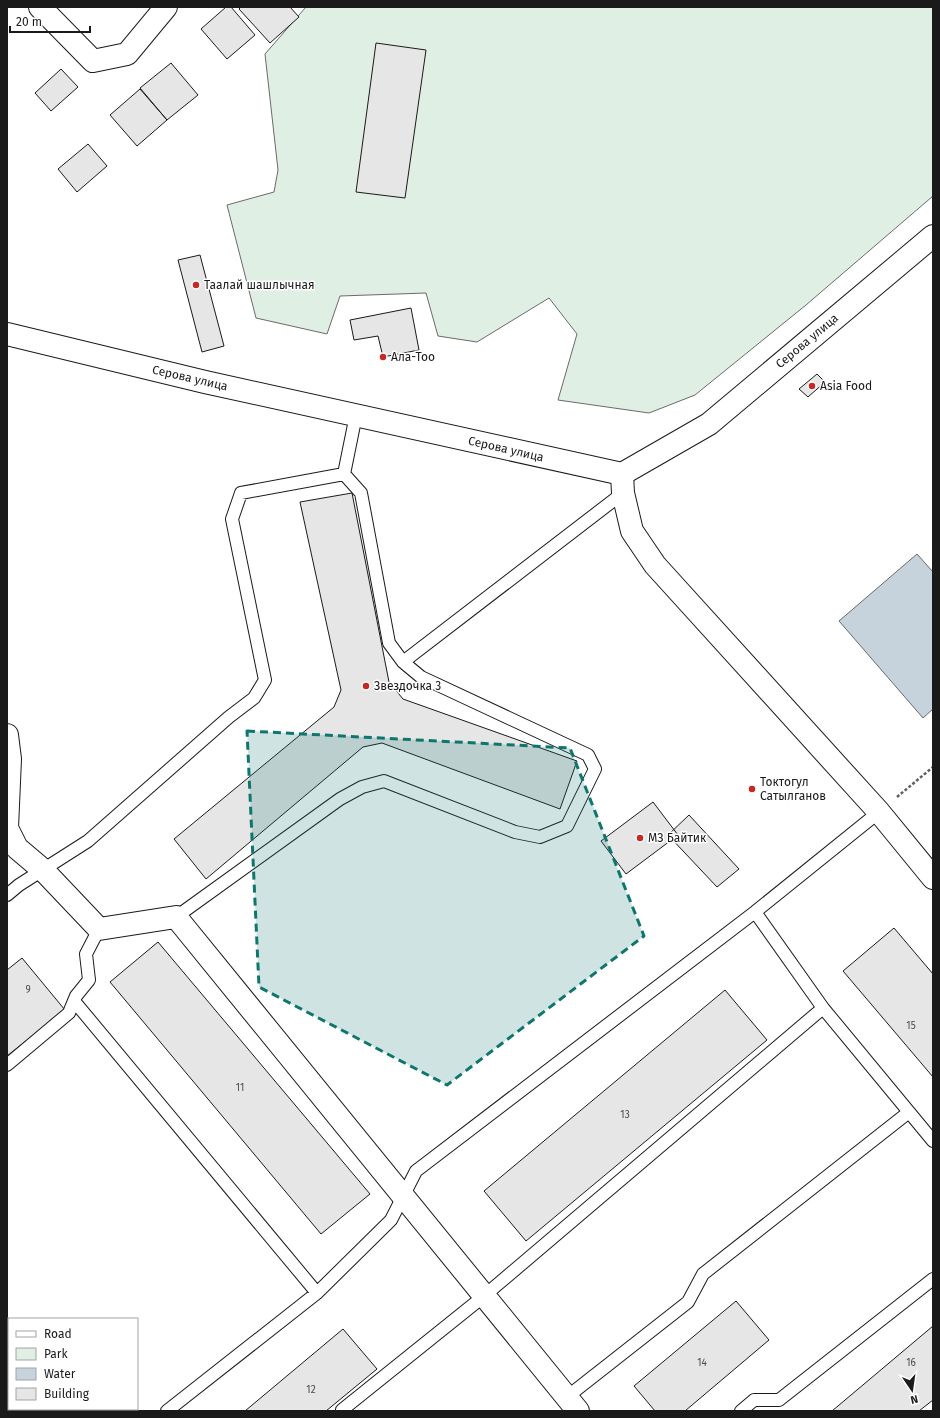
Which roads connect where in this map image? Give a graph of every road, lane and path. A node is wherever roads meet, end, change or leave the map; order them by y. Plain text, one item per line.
1 (40, 7) edge
2 (166, 7) edge
3 (933, 236) edge
4 (7, 334) edge
5 (356, 416) junction
6 (344, 474) junction
7 (622, 484) junction
8 (403, 662) junction
9 (7, 735) edge
10 (933, 767) edge
11 (879, 812) junction
12 (43, 870) junction
13 (933, 878) edge
14 (7, 895) edge
15 (755, 912) junction
16 (176, 917) junction
17 (99, 929) junction
18 (74, 1001) junction
19 (824, 1008) junction
20 (7, 1065) edge
21 (909, 1112) junction
22 (933, 1142) edge
23 (403, 1196) junction
24 (933, 1279) edge
25 (317, 1293) junction
26 (484, 1296) junction
27 (572, 1404) edge
28 (342, 1410) edge
29 (167, 1411) edge
30 (741, 1411) edge

1 - 2 street
3 - 7 street, Серова улица
4 - 5 street, Серова улица
5 - 6 lane
5 - 7 street, Серова улица
6 - 8 lane
6 - 12 lane
7 - 8 lane
7 - 11 street
8 - 16 lane
9 - 12 street
10 - 11 path
11 - 13 street
11 - 15 lane
12 - 14 lane
12 - 17 street
15 - 19 lane
15 - 23 lane
16 - 17 street
16 - 23 street
17 - 18 lane
18 - 20 lane
18 - 25 lane
19 - 21 lane
19 - 26 lane
21 - 22 lane
21 - 27 lane
23 - 25 lane
23 - 26 street
24 - 30 lane
25 - 29 lane
26 - 27 street
26 - 28 lane

